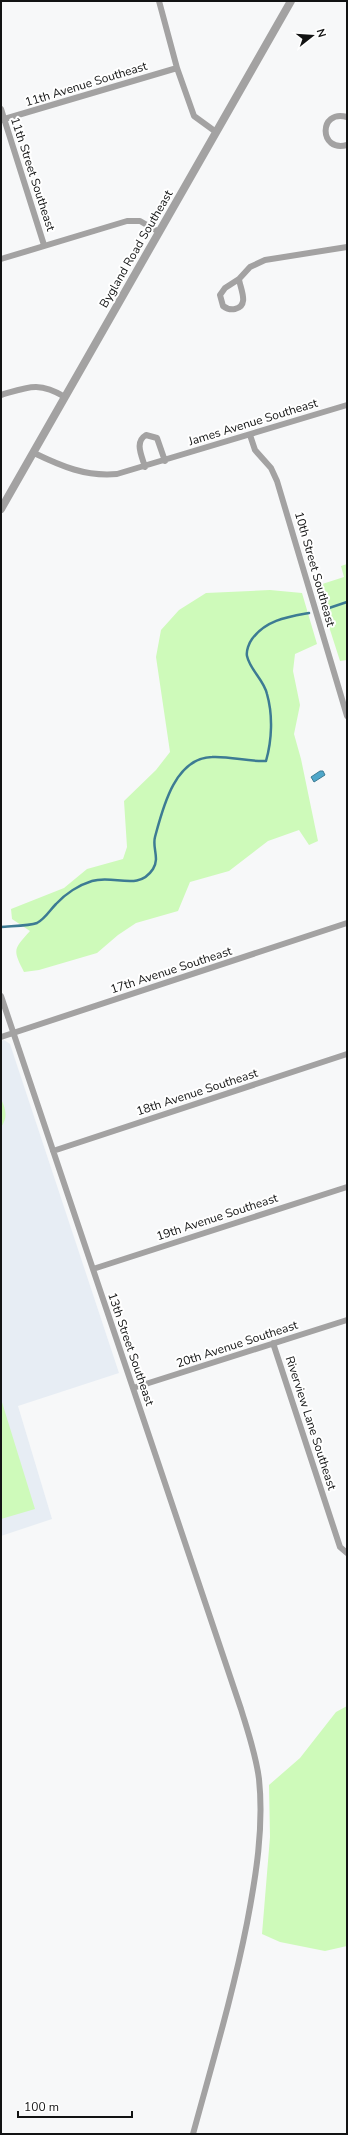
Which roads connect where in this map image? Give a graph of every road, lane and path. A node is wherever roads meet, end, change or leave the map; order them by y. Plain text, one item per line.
1 (159, 1) edge
2 (291, 1) edge
3 (177, 68) junction
4 (1, 109) edge
5 (347, 117) edge
6 (3, 120) edge
7 (216, 132) junction
8 (347, 145) edge
9 (160, 232) junction
10 (44, 245) junction
11 (347, 247) edge
12 (1, 259) edge
13 (239, 279) junction
14 (1, 395) edge
15 (65, 397) junction
16 (347, 405) edge
17 (250, 435) junction
18 (34, 452) junction
19 (165, 461) junction
20 (145, 467) junction
21 (1, 509) edge
22 (347, 716) edge
23 (347, 923) edge
24 (1, 996) edge
25 (13, 1033) junction
26 (1, 1037) edge
27 (347, 1054) edge
28 (53, 1151) junction
29 (347, 1187) edge
30 (93, 1269) junction
31 (347, 1320) edge
32 (273, 1344) junction
33 (133, 1388) junction
34 (347, 1553) edge
35 (193, 2134) edge

1 - 3 street
2 - 7 street, Bygland Road Southeast
3 - 6 street, 11th Avenue Southeast
3 - 7 street
4 - 6 street, 11th Street Southeast
5 - 8 street
6 - 10 street, 11th Street Southeast
7 - 9 street, Bygland Road Southeast
9 - 10 street
9 - 15 street, Bygland Road Southeast
10 - 12 street
11 - 13 street
13 - 13 street
14 - 15 street
15 - 18 street, Bygland Road Southeast
16 - 17 street, James Avenue Southeast
17 - 19 street, James Avenue Southeast
17 - 22 street, 10th Street Southeast
18 - 20 street, James Avenue Southeast
18 - 21 street, Bygland Road Southeast
19 - 20 street, James Avenue Southeast
19 - 20 street
23 - 25 street, 17th Avenue Southeast
24 - 25 street, 13th Street Southeast
25 - 26 street, 17th Avenue Southeast
25 - 28 street, 13th Street Southeast
27 - 28 street, 18th Avenue Southeast
28 - 30 street, 13th Street Southeast
29 - 30 street, 19th Avenue Southeast
30 - 33 street, 13th Street Southeast
31 - 32 street, 20th Avenue Southeast
32 - 33 street, 20th Avenue Southeast
32 - 34 street, Riverview Lane Southeast
33 - 35 street, 13th Street Southeast

